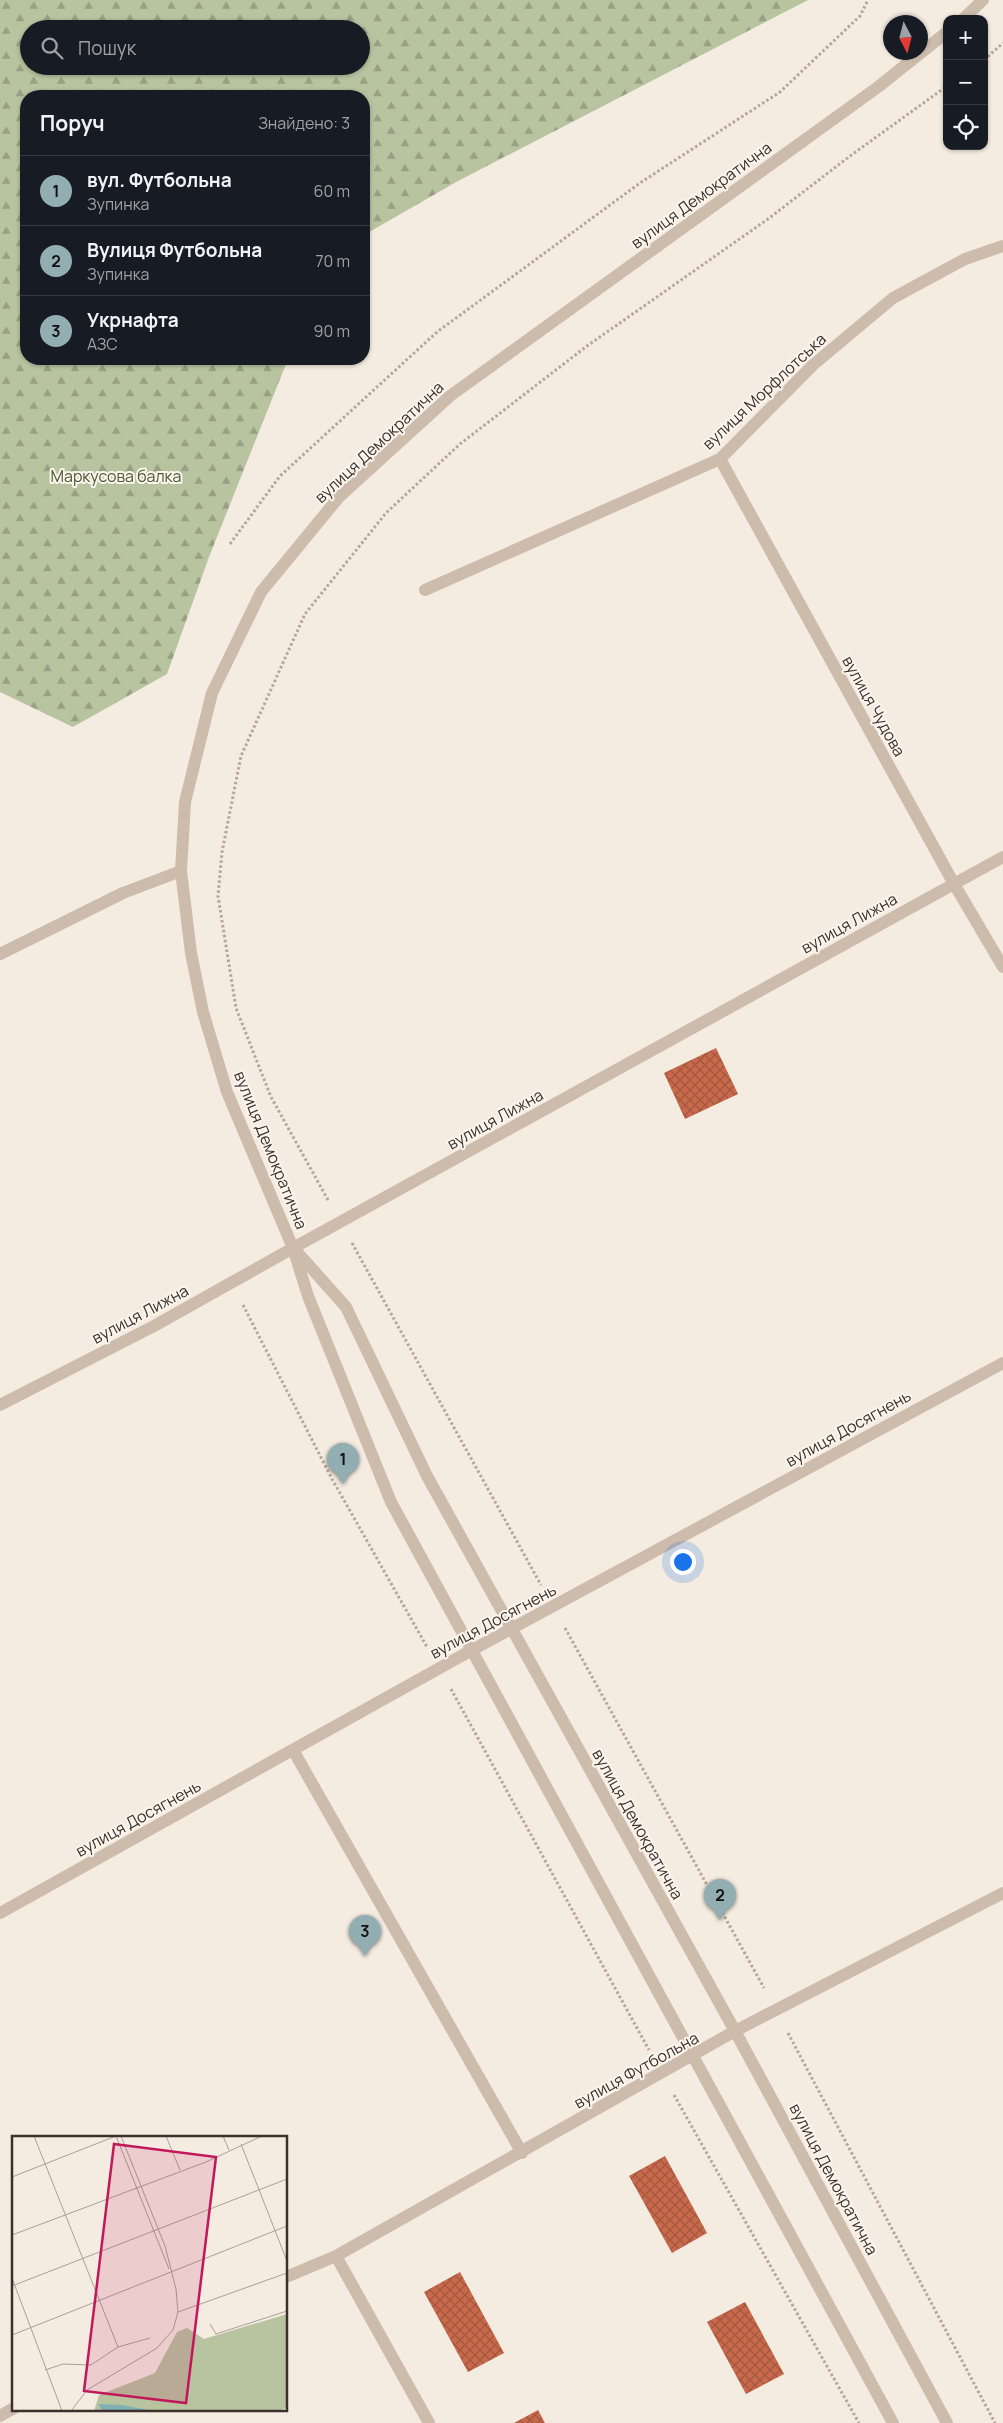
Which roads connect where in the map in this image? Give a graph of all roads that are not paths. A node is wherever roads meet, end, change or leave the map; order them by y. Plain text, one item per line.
1 (983, 0) edge
2 (967, 15) edge
3 (943, 35) edge
4 (1003, 246) edge
5 (720, 459) junction
6 (424, 590) dead end
7 (1003, 857) edge
8 (181, 871) junction
9 (954, 884) junction
10 (0, 954) edge
11 (1003, 967) edge
12 (293, 1248) junction
13 (1003, 1363) edge
14 (0, 1405) edge
15 (511, 1630) junction
16 (472, 1650) junction
17 (292, 1750) junction
18 (1003, 1893) edge
19 (0, 1914) edge
20 (736, 2031) junction
21 (692, 2057) junction
22 (522, 2153) junction
23 (336, 2256) junction
24 (288, 2276) edge
25 (12, 2409) edge
26 (0, 2416) edge
27 (429, 2423) edge
28 (893, 2423) edge
29 (947, 2423) edge

1 - 2 street
3 - 8 street, вулиця Демократична
4 - 5 street, вулиця Морфлотська
5 - 6 street, вулиця Морфлотська
5 - 9 street, вулиця Чудова
7 - 9 street, вулиця Лижна
8 - 10 street
8 - 12 street, вулиця Демократична
9 - 11 street, вулиця Чудова
9 - 12 street, вулиця Лижна
12 - 14 street, вулиця Лижна
12 - 15 street, вулиця Демократична
12 - 16 street, вулиця Демократична
13 - 15 street, вулиця Досягнень
15 - 16 street, вулиця Досягнень
15 - 20 street, вулиця Демократична
16 - 17 street, вулиця Досягнень
16 - 21 street, вулиця Демократична
17 - 19 street, вулиця Досягнень
17 - 22 street
18 - 20 street, вулиця Футбольна
20 - 21 street, вулиця Футбольна
20 - 29 street, вулиця Демократична
21 - 22 street, вулиця Футбольна
21 - 28 street, вулиця Демократична
22 - 23 street, вулиця Футбольна
23 - 24 street, вулиця Футбольна
23 - 27 street
25 - 26 street

